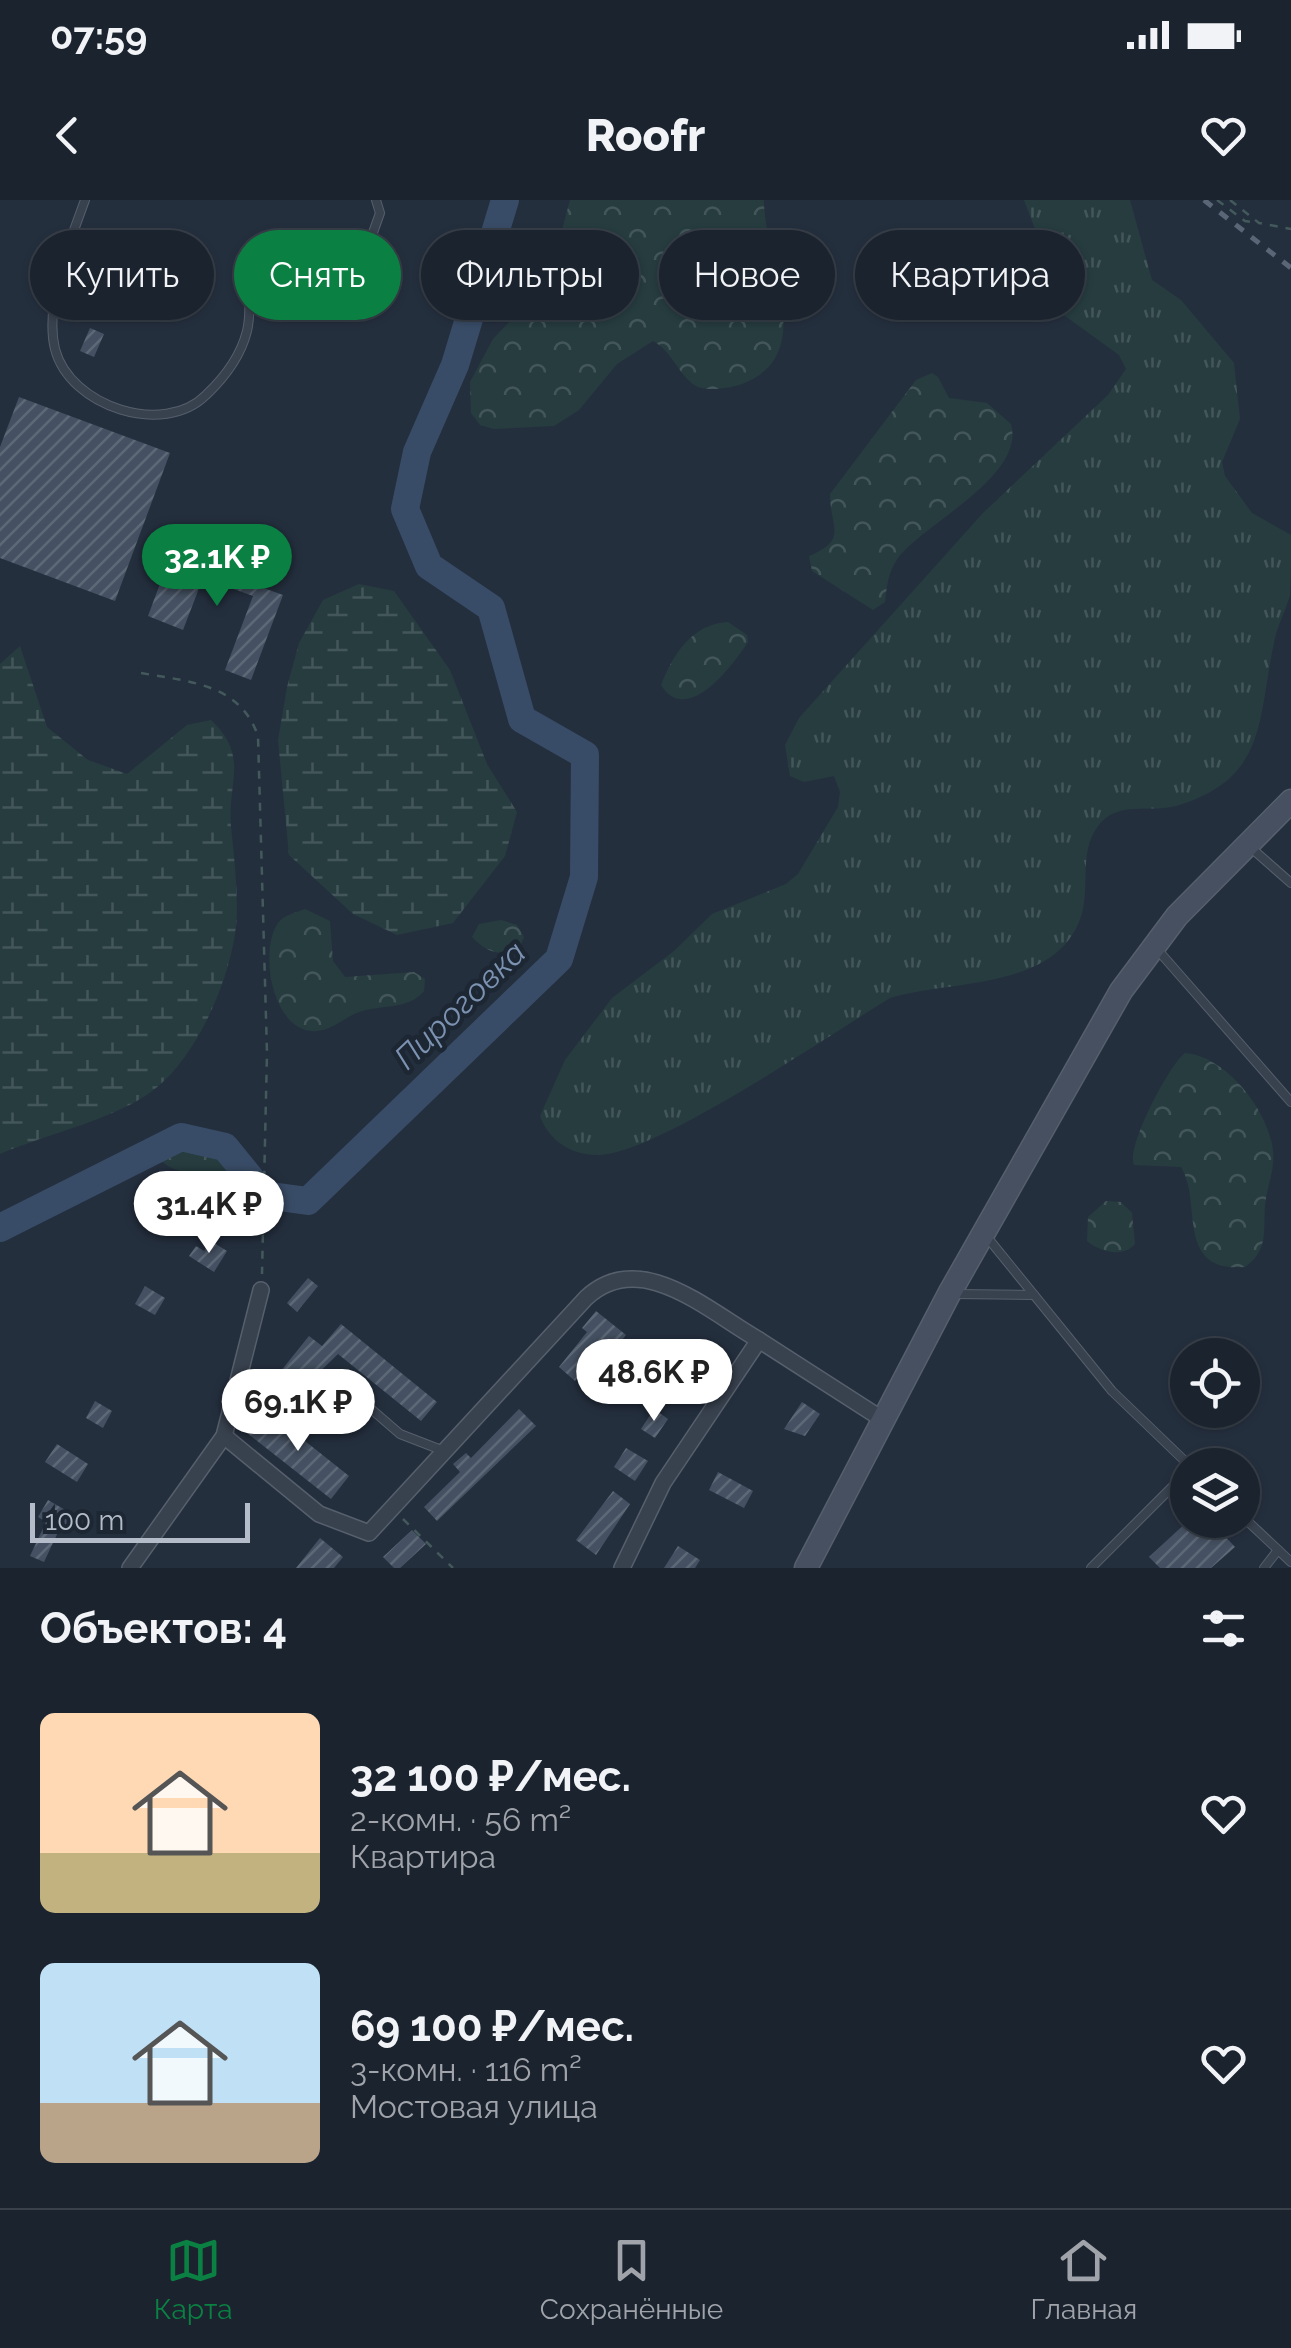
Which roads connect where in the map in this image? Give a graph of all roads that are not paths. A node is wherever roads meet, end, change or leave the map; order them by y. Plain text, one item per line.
1 (85, 200) edge
2 (376, 200) edge
3 (1291, 801) edge
4 (1246, 844) junction
5 (1291, 882) edge
6 (1154, 944) junction
7 (1291, 1102) edge
8 (983, 1233) junction
9 (261, 1290) road end
10 (950, 1294) junction
11 (1034, 1295) junction
12 (759, 1340) junction
13 (236, 1390) junction
14 (885, 1421) junction
15 (224, 1436) junction
16 (1170, 1450) edge
17 (447, 1452) junction
18 (1170, 1487) edge
19 (1260, 1533) edge
20 (1278, 1550) junction
21 (1291, 1562) edge
22 (130, 1568) edge
23 (622, 1568) edge
24 (806, 1568) edge
25 (1092, 1568) edge
26 (1264, 1568) edge

1 - 2 lane
3 - 4 main road
4 - 5 lane
4 - 6 main road
6 - 7 lane
6 - 8 main road
8 - 10 main road
8 - 11 lane
9 - 13 street
10 - 11 lane
10 - 14 main road
11 - 16 lane
12 - 14 street
12 - 17 street
12 - 23 street
13 - 15 street
13 - 17 lane
14 - 24 main road
15 - 17 street
15 - 22 street
18 - 25 lane
19 - 20 lane
20 - 21 lane
20 - 26 lane

